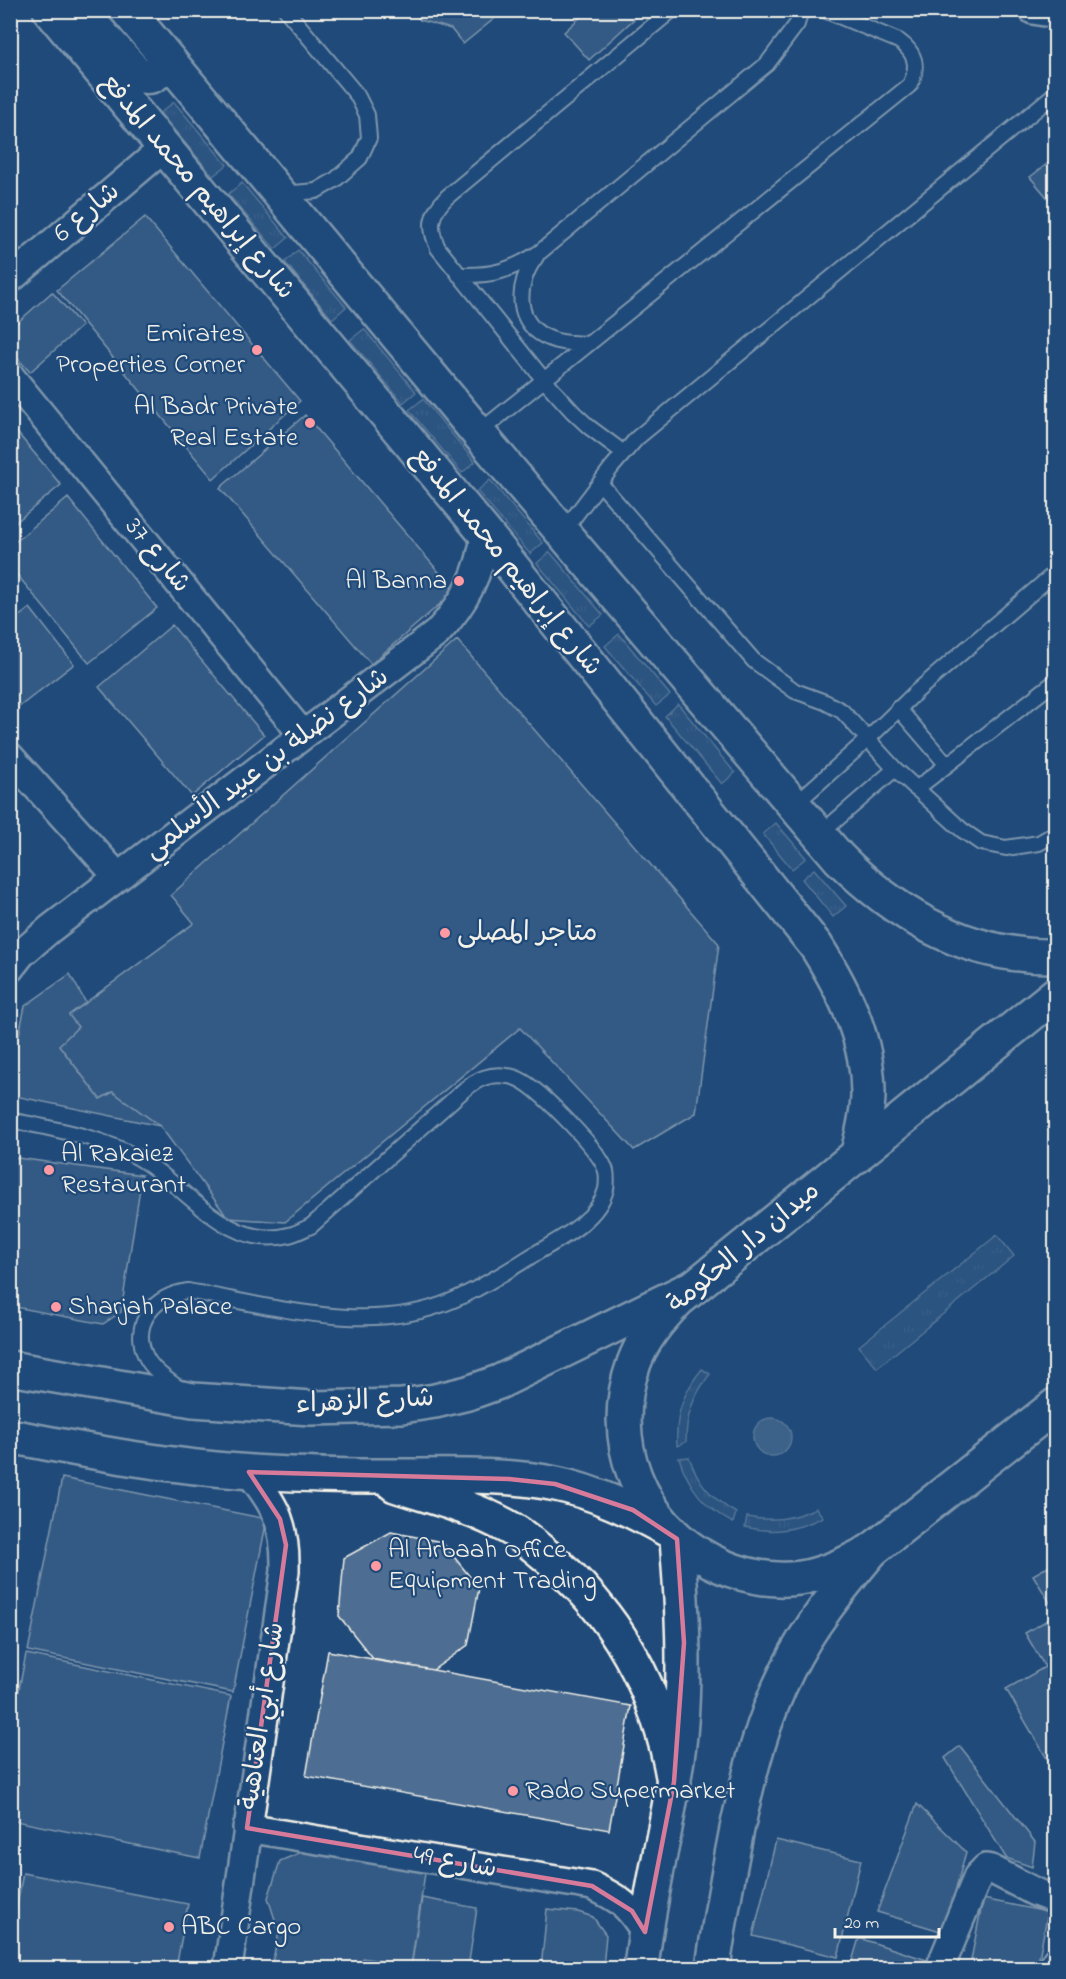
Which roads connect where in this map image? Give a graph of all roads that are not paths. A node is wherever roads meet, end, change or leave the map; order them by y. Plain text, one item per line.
1 (50, 10) edge
2 (79, 10) edge
3 (127, 10) edge
4 (286, 10) edge
5 (672, 10) edge
6 (801, 10) edge
7 (824, 10) edge
8 (1033, 10) edge
9 (1056, 14) edge
10 (163, 55) junction
11 (1056, 93) edge
12 (164, 148) junction
13 (272, 187) junction
14 (540, 252) junction
15 (459, 275) junction
16 (10, 279) edge
17 (588, 344) junction
18 (10, 376) edge
19 (544, 380) junction
20 (478, 433) junction
21 (624, 453) junction
22 (600, 483) junction
23 (485, 533) junction
24 (562, 533) junction
25 (1056, 572) edge
26 (1056, 681) edge
27 (898, 708) junction
28 (303, 735) junction
29 (868, 739) junction
30 (10, 757) edge
31 (947, 765) junction
32 (895, 769) junction
33 (916, 789) junction
34 (794, 805) junction
35 (1056, 833) edge
36 (819, 835) junction
37 (118, 877) junction
38 (1056, 956) edge
39 (10, 968) edge
40 (1056, 994) edge
41 (10, 1120) edge
42 (857, 1156) junction
43 (698, 1284) junction
44 (10, 1368) edge
45 (193, 1400) junction
46 (1050, 1413) edge
47 (10, 1436) edge
48 (249, 1472) junction
49 (370, 1476) junction
50 (673, 1535) junction
51 (872, 1550) junction
52 (674, 1782) junction
53 (247, 1828) junction
54 (1056, 1900) edge
55 (645, 1932) junction
56 (1056, 1961) edge
57 (228, 1968) edge
58 (641, 1968) edge
59 (713, 1968) edge
60 (939, 1968) edge
61 (1053, 1968) edge

1 - 12 main road, شارع إبراهيم محمد المدفع
2 - 10 main road
3 - 10 main road
4 - 13 lane
5 - 15 lane
6 - 14 lane
7 - 17 lane
8 - 9 street
10 - 13 main road
11 - 21 lane
12 - 16 street, شارع 6
12 - 23 main road, شارع إبراهيم محمد المدفع
13 - 20 main road
14 - 15 lane
14 - 17 lane
15 - 19 lane
17 - 19 lane
18 - 28 street, شارع 37
19 - 20 lane
19 - 21 lane
20 - 24 main road
21 - 22 lane
22 - 24 lane
22 - 29 lane
23 - 28 street, شارع نضلة بن عبيد الأسلمي
23 - 42 main road, شارع إبراهيم محمد المدفع
24 - 34 main road
25 - 27 lane
26 - 31 lane
27 - 29 lane
27 - 31 lane
28 - 37 street, شارع نضلة بن عبيد الأسلمي
29 - 32 lane
29 - 34 lane
30 - 37 street
31 - 33 lane
32 - 33 lane
32 - 36 lane
33 - 35 lane
34 - 36 main road
36 - 38 main road
37 - 39 street, شارع نضلة بن عبيد الأسلمي
40 - 42 main road, ميدان دار الحكومة
41 - 45 lane
42 - 43 main road, ميدان دار الحكومة
43 - 45 main road, شارع الزهراء
43 - 50 main road, ميدان دار الحكومة
44 - 45 main road, شارع الزهراء
46 - 51 main road, ميدان دار الحكومة
47 - 48 main road
48 - 49 main road
48 - 53 street, شارع أبي العتاهية
49 - 50 main road
49 - 52 main road
50 - 51 main road, ميدان دار الحكومة
50 - 52 main road
51 - 59 main road
52 - 55 main road
53 - 55 street, شارع 49
53 - 57 street, شارع أبي العتاهية
54 - 60 street
55 - 58 main road
56 - 61 street

